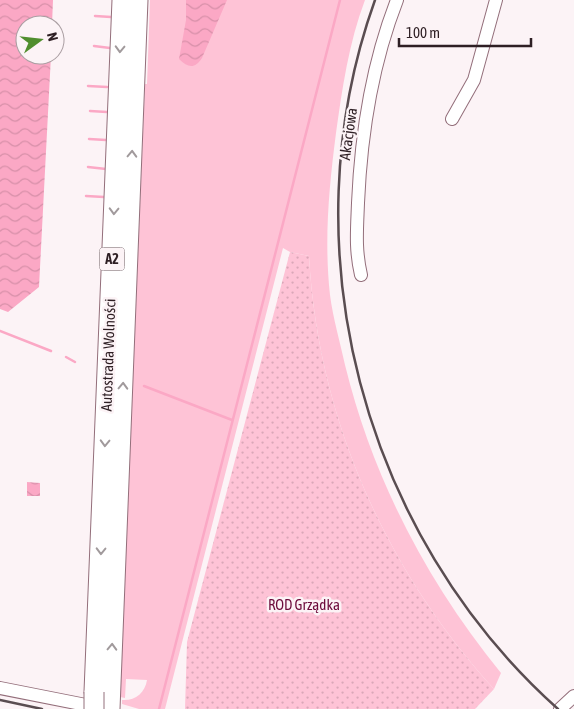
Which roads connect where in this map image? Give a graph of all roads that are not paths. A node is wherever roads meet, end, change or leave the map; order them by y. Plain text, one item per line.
1 (122, 0) edge
2 (138, 0) edge
3 (397, 0) edge
4 (496, 0) edge
5 (452, 119) dead end
6 (361, 275) dead end
7 (0, 688) edge
8 (574, 696) edge
9 (102, 703) edge
10 (560, 709) edge

1 -> 9 highway, Autostrada Wolności / A2
9 -> 2 highway, Autostrada Wolności / A2
3 - 6 street, Akacjowa
4 - 5 street
7 - 9 street
8 - 10 street

